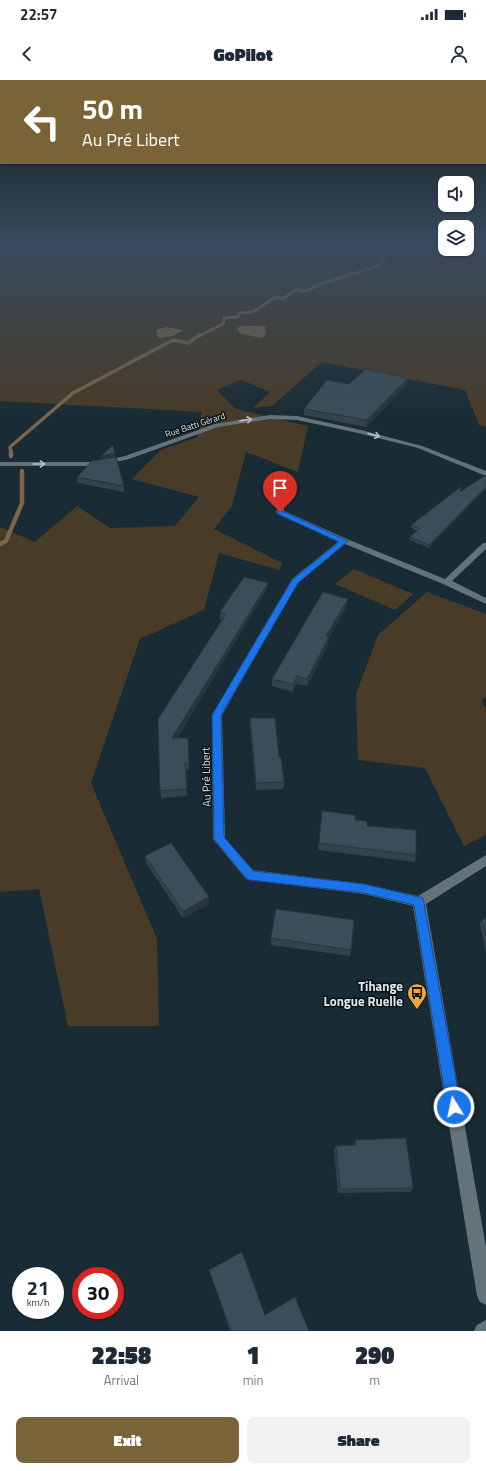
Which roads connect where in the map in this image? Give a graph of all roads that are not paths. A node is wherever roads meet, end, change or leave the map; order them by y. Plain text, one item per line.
1 (0, 464) edge
2 (486, 474) edge
3 (281, 508) dead end
4 (344, 541) junction
5 (486, 545) edge
6 (446, 582) junction
7 (486, 601) edge
8 (486, 860) edge
9 (419, 902) junction
10 (486, 1296) edge
11 (486, 1329) edge
12 (483, 1331) edge

1 -> 2 street, Rue Batti Gérard
3 - 4 street
4 - 6 street
4 - 9 street, Au Pré Libert
5 - 6 street
6 - 7 street
8 - 9 street
9 - 10 street
11 - 12 street

